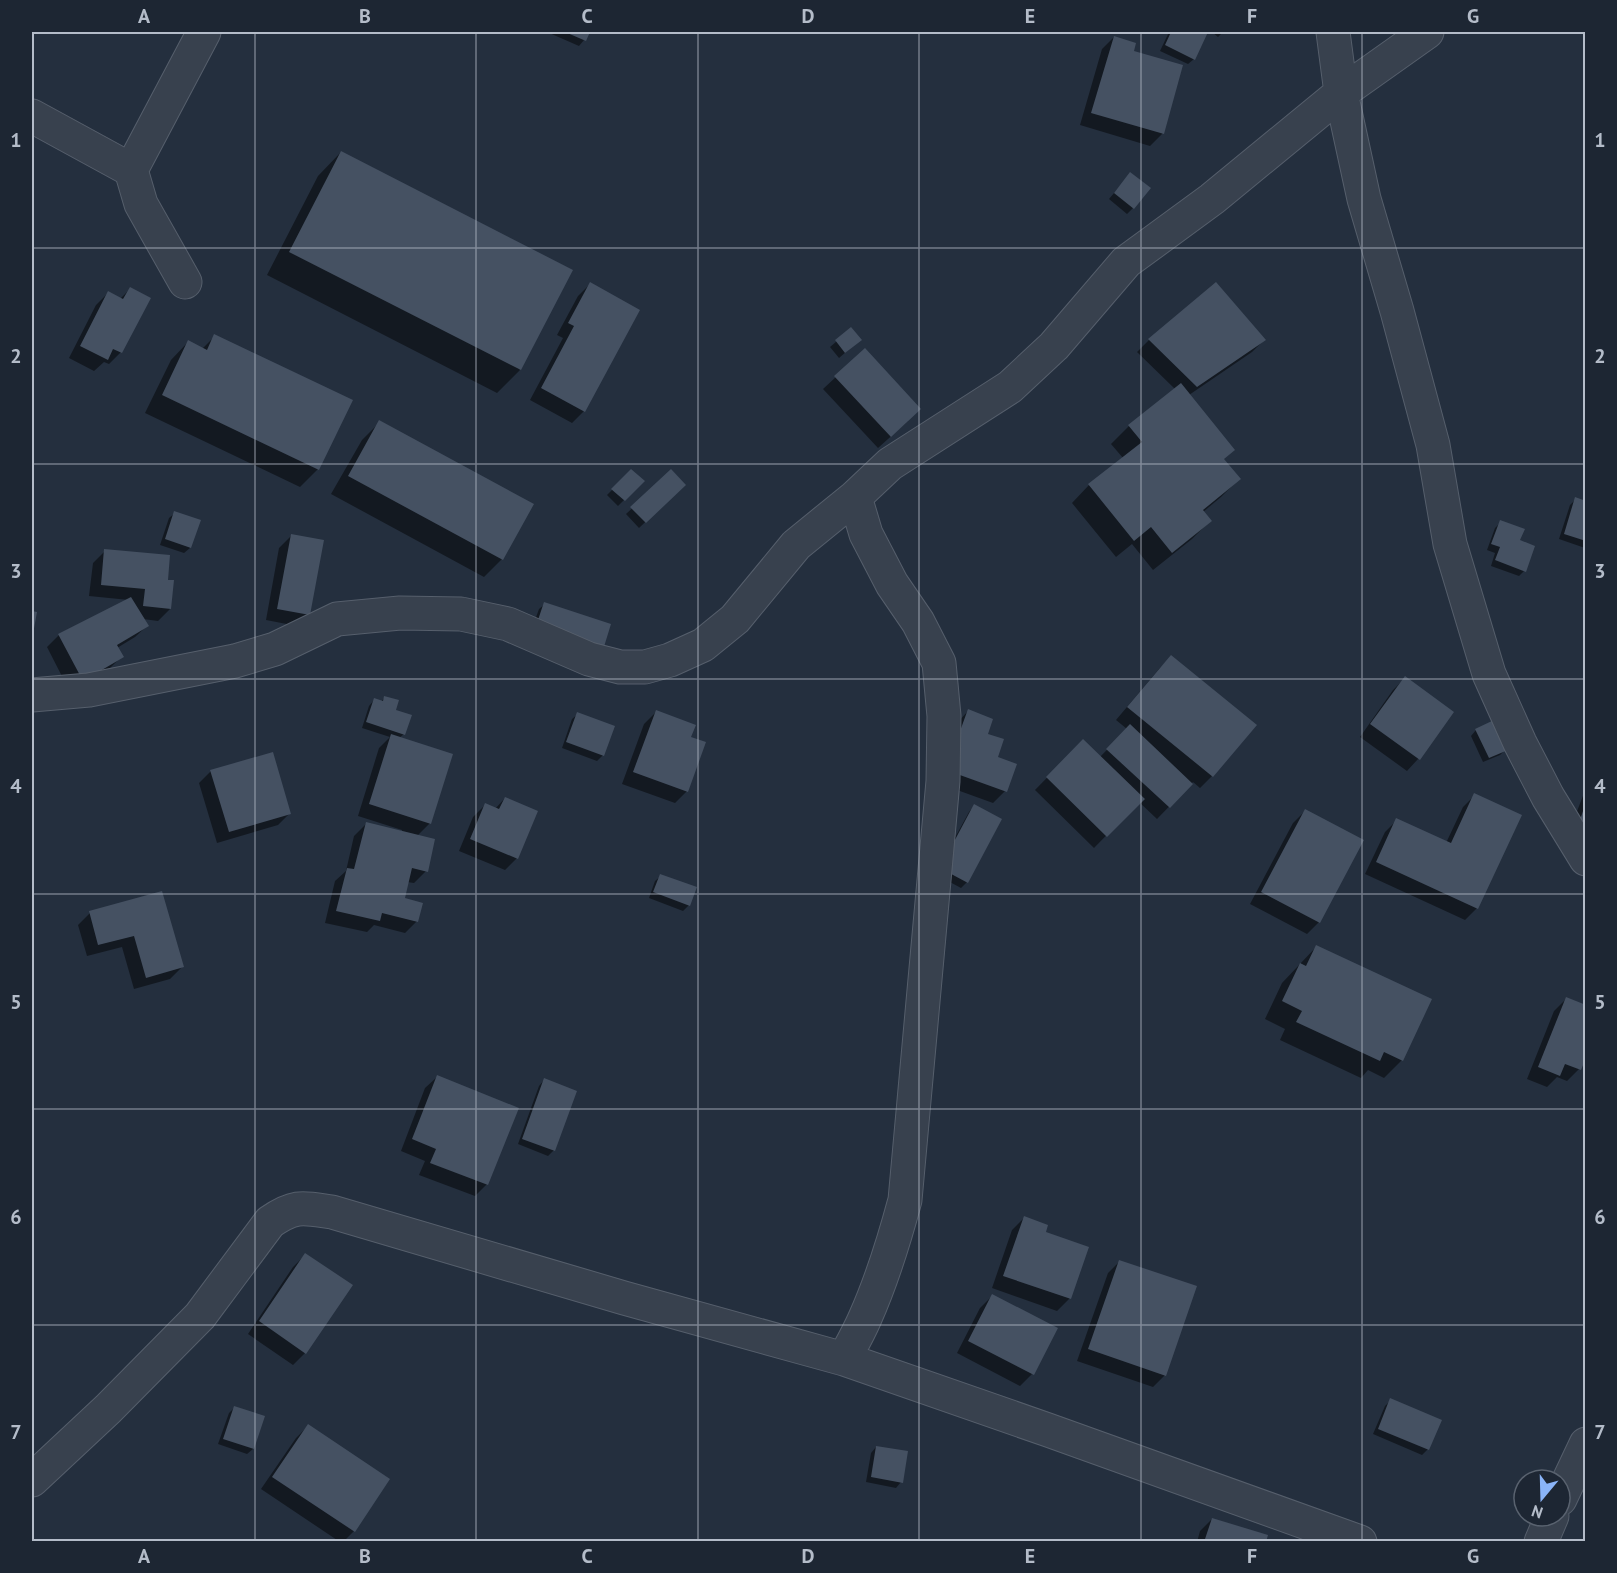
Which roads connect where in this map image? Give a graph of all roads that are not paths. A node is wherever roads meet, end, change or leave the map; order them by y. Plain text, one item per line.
1 (204, 32) edge
2 (1333, 32) edge
3 (1427, 32) edge
4 (1341, 93) junction
5 (32, 116) edge
6 (131, 170) junction
7 (185, 282) dead end
8 (855, 496) junction
9 (32, 695) edge
10 (1586, 859) edge
11 (844, 1359) junction
12 (1586, 1444) edge
13 (1572, 1474) edge
14 (32, 1480) edge
15 (1547, 1528) edge
16 (1360, 1542) edge
17 (1541, 1542) edge

1 - 6 street
2 - 4 street
3 - 4 street
4 - 8 street
4 - 10 street
5 - 6 street
6 - 7 street
8 - 9 street
8 - 11 street
11 - 14 street
11 - 16 street
12 - 13 street
15 - 17 street

